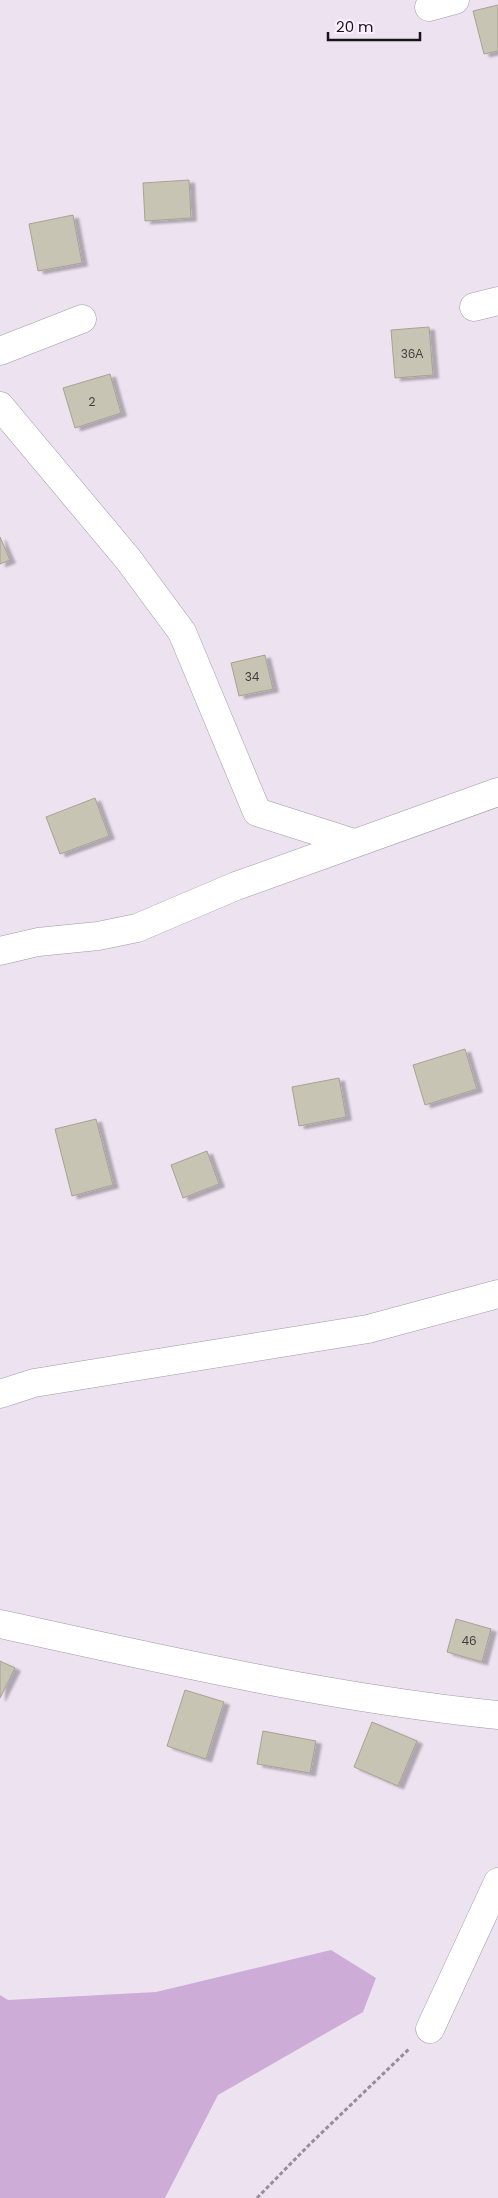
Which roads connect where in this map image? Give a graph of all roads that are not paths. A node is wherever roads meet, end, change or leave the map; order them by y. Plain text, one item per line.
1 (455, 0) edge
2 (429, 7) dead end
3 (82, 319) dead end
4 (0, 351) edge
5 (0, 406) edge
6 (498, 792) edge
7 (354, 843) junction
8 (0, 951) edge
9 (498, 1294) edge
10 (0, 1394) edge
11 (0, 1624) edge
12 (498, 1715) edge
13 (498, 1882) edge
14 (430, 2029) road end

1 - 2 street
3 - 4 street
5 - 7 street
6 - 7 street
7 - 8 street
9 - 10 street
11 - 12 street
13 - 14 street

